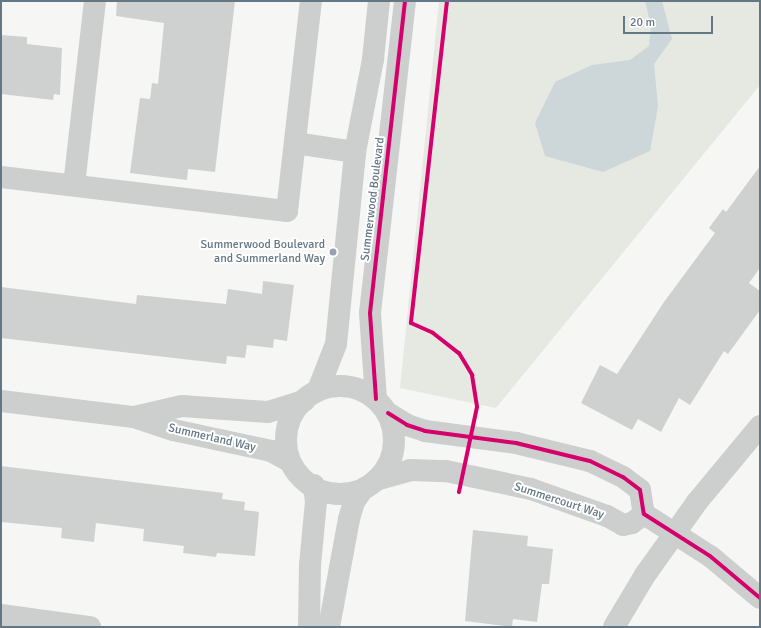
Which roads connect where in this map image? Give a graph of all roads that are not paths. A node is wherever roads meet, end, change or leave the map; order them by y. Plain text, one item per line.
1 (95, 1) edge
2 (311, 1) edge
3 (379, 1) edge
4 (405, 1) edge
5 (295, 143) junction
6 (355, 152) junction
7 (1, 177) edge
8 (74, 185) junction
9 (311, 396) junction
10 (1, 401) edge
11 (382, 406) junction
12 (134, 417) junction
13 (760, 426) edge
14 (289, 461) junction
15 (369, 485) junction
16 (314, 486) junction
17 (644, 514) junction
18 (674, 534) junction
19 (760, 598) edge
20 (1, 615) edge
21 (90, 627) edge
22 (309, 627) edge
23 (329, 627) edge
24 (614, 627) edge

1 - 8 street
2 - 5 street
3 - 6 street, Summerwood Boulevard
4 - 11 street, Summerwood Boulevard
5 - 6 street, Summerwood Boulevard
5 - 8 street
6 - 9 street, Summerwood Boulevard
7 - 8 street
9 - 11 street
9 - 12 street, Summerland Way
9 - 14 street
10 - 12 street, Summerland Way
11 - 15 street
11 - 17 street
12 - 14 street, Summerland Way
13 - 18 street
14 - 16 street
15 - 16 street
15 - 17 street, Summercourt Way
15 - 23 street
16 - 22 street
17 - 18 street
18 - 19 street
18 - 24 street
20 - 21 street

